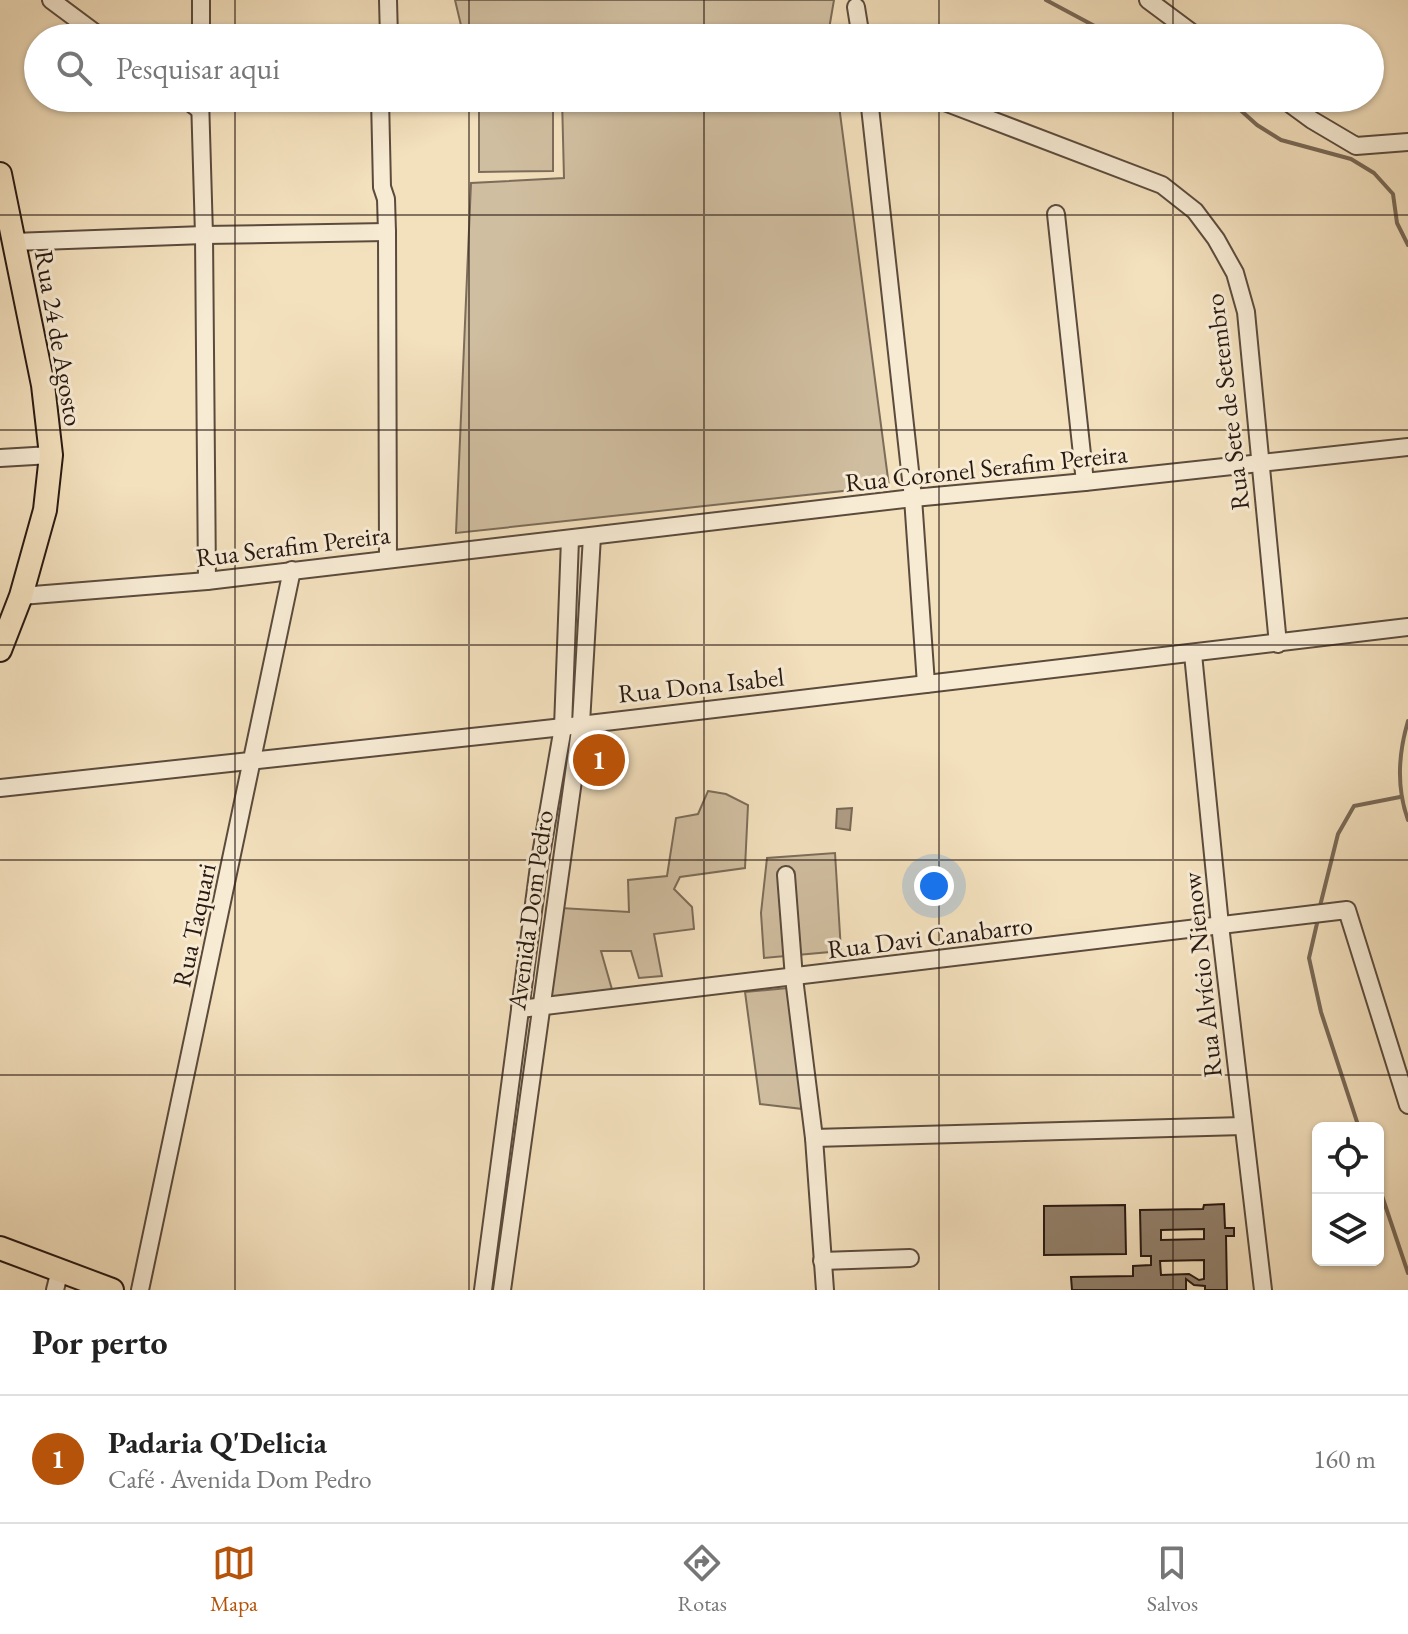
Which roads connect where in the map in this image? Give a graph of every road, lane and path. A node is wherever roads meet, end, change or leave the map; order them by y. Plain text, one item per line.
1 (51, 0) edge
2 (201, 0) edge
3 (377, 0) edge
4 (388, 0) edge
5 (1148, 0) edge
6 (856, 7) dead end
7 (83, 24) edge
8 (201, 24) edge
9 (378, 24) edge
10 (389, 24) edge
11 (859, 24) edge
12 (1180, 24) edge
13 (200, 112) edge
14 (380, 112) edge
15 (390, 112) edge
16 (871, 112) edge
17 (971, 112) edge
18 (1301, 112) edge
19 (1408, 142) edge
20 (0, 174) edge
21 (386, 199) junction
22 (1056, 214) dead end
23 (387, 232) junction
24 (204, 235) junction
25 (13, 242) junction
26 (1408, 447) edge
27 (51, 455) junction
28 (0, 458) edge
29 (1260, 462) junction
30 (1085, 482) junction
31 (913, 498) junction
32 (592, 536) junction
33 (570, 539) junction
34 (388, 559) junction
35 (292, 570) junction
36 (207, 581) junction
37 (21, 596) junction
38 (1408, 627) edge
39 (1278, 644) junction
40 (0, 650) edge
41 (1193, 654) junction
42 (926, 684) junction
43 (581, 723) junction
44 (563, 727) junction
45 (253, 761) junction
46 (0, 788) edge
47 (551, 794) junction
48 (570, 796) junction
49 (539, 866) junction
50 (560, 868) junction
51 (786, 875) dead end
52 (1220, 925) junction
53 (530, 938) junction
54 (550, 941) junction
55 (794, 978) junction
56 (541, 1008) junction
57 (520, 1009) junction
58 (514, 1062) junction
59 (533, 1064) junction
60 (1408, 1105) edge
61 (1243, 1126) junction
62 (503, 1133) junction
63 (523, 1135) junction
64 (814, 1138) junction
65 (495, 1202) junction
66 (512, 1206) junction
67 (0, 1248) edge
68 (910, 1258) dead end
69 (822, 1261) junction
70 (58, 1280) edge
71 (484, 1283) edge
72 (503, 1284) edge
73 (112, 1290) edge
74 (140, 1290) edge
75 (825, 1290) edge
76 (1263, 1290) edge

1 - 7 street
2 - 8 street
3 - 9 street
4 - 10 street
5 - 12 street
6 - 11 street
13 - 24 street
14 - 21 street
15 - 21 street
16 - 31 street
17 - 29 street, Rua Sete de Setembro
18 - 19 street
20 - 25 main road, Rua 24 de Agosto
21 - 23 street
22 - 30 street
23 - 24 street
23 - 34 street
24 - 25 street
24 - 36 street
25 - 27 main road, Rua 24 de Agosto
26 - 29 street, Rua Coronel Serafim Pereira
27 - 28 street
27 - 37 main road, Rua 24 de Agosto
29 - 30 street, Rua Coronel Serafim Pereira
29 - 39 street, Rua Sete de Setembro
30 - 31 street, Rua Coronel Serafim Pereira
31 - 32 street, Rua Coronel Serafim Pereira
31 - 42 street
32 - 33 street, Rua Coronel Serafim Pereira
32 - 43 street, Avenida Dom Pedro
33 - 34 street, Rua Serafim Pereira
33 - 44 street, Avenida Dom Pedro
34 - 35 street, Rua Serafim Pereira
35 - 36 street, Rua Serafim Pereira
35 - 45 street, Rua Taquari
36 - 37 street, Rua Serafim Pereira
37 - 40 main road, Rua 24 de Agosto
38 - 39 street, Rua Dona Isabel
39 - 41 street, Rua Dona Isabel
41 - 42 street, Rua Dona Isabel
41 - 52 street, Rua Alvício Nienow
42 - 43 street, Rua Dona Isabel
43 - 44 street, Rua Dona Isabel
43 - 48 street, Avenida Dom Pedro
44 - 45 street, Rua Dona Isabel
44 - 47 street, Avenida Dom Pedro
45 - 46 street, Rua Dona Isabel
45 - 74 street, Rua Taquari
47 - 48 street
47 - 49 street, Avenida Dom Pedro
48 - 50 street, Avenida Dom Pedro
49 - 50 street
49 - 53 street, Avenida Dom Pedro
50 - 54 street, Avenida Dom Pedro
51 - 55 street
52 - 55 street, Rua Davi Canabarro
52 - 60 street, Rua Davi Canabarro
52 - 61 street, Rua Alvício Nienow
53 - 54 street
53 - 57 street, Avenida Dom Pedro
54 - 56 street, Avenida Dom Pedro
55 - 56 street, Rua Davi Canabarro
55 - 64 street
56 - 57 street, Rua Davi Canabarro
56 - 59 street, Avenida Dom Pedro
57 - 58 street, Avenida Dom Pedro
58 - 59 street
58 - 62 street, Avenida Dom Pedro
59 - 63 street, Avenida Dom Pedro
61 - 64 street
61 - 76 street, Rua Alvício Nienow
62 - 63 street
62 - 65 street, Avenida Dom Pedro
63 - 66 street, Avenida Dom Pedro
64 - 69 street
65 - 66 street
65 - 71 street, Avenida Dom Pedro
66 - 72 street, Avenida Dom Pedro
67 - 70 main road
68 - 69 street
69 - 75 street
70 - 73 main road
71 - 72 street

